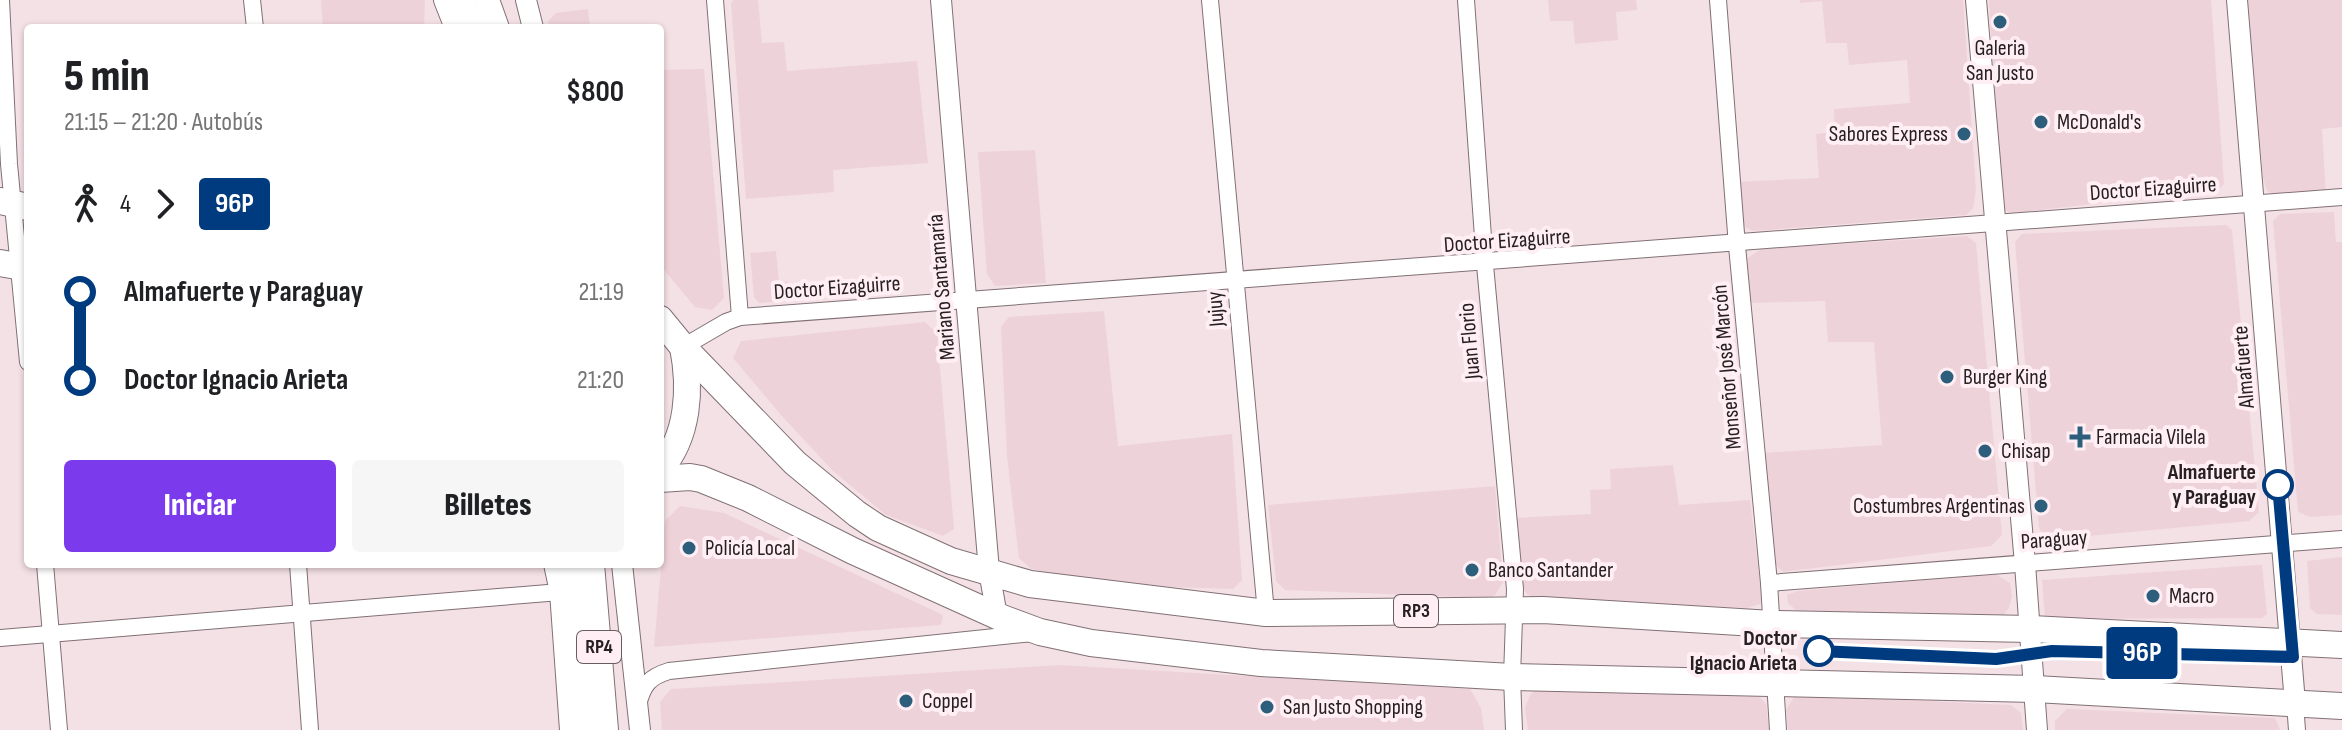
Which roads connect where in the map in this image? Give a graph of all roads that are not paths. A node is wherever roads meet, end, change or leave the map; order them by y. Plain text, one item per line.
1 (1, 0) edge
2 (252, 0) edge
3 (444, 0) edge
4 (462, 0) edge
5 (487, 0) edge
6 (526, 0) edge
7 (715, 0) edge
8 (941, 0) edge
9 (1210, 0) edge
10 (1466, 0) edge
11 (1718, 0) edge
12 (1976, 0) edge
13 (2237, 0) edge
14 (255, 24) edge
15 (453, 24) edge
16 (471, 24) edge
17 (496, 24) edge
18 (532, 24) edge
19 (2342, 197) edge
20 (14, 204) edge
21 (2255, 204) junction
22 (1997, 223) junction
23 (1737, 246) junction
24 (1485, 265) junction
25 (16, 266) edge
26 (1236, 281) junction
27 (968, 301) junction
28 (740, 317) junction
29 (664, 324) edge
30 (24, 330) edge
31 (683, 347) junction
32 (664, 463) edge
33 (664, 479) edge
34 (2342, 539) edge
35 (2283, 545) junction
36 (2025, 564) junction
37 (45, 568) edge
38 (298, 568) edge
39 (555, 568) edge
40 (574, 568) edge
41 (592, 568) edge
42 (622, 568) edge
43 (989, 571) junction
44 (1769, 583) junction
45 (560, 592) junction
46 (1515, 610) junction
47 (1266, 613) junction
48 (302, 614) junction
49 (997, 616) junction
50 (1772, 624) junction
51 (2030, 629) junction
52 (1040, 632) junction
53 (52, 634) junction
54 (0, 638) edge
55 (2291, 642) junction
56 (2342, 645) edge
57 (1512, 677) junction
58 (1774, 684) junction
59 (2035, 689) junction
60 (2295, 703) junction
61 (2342, 706) edge
62 (638, 707) junction
63 (59, 730) edge
64 (310, 730) edge
65 (570, 730) edge
66 (587, 730) edge
67 (606, 730) edge
68 (640, 730) edge
69 (1514, 730) edge
70 (1778, 730) edge
71 (2037, 730) edge
72 (2297, 730) edge

1 - 20 street
2 - 14 street
3 - 15 street
4 - 16 main road
5 - 17 main road
6 - 18 street
7 - 28 street
8 - 27 street, Mariano Santamaría
9 - 26 street, Jujuy
10 - 24 street, Juan Florio
11 - 23 street, Monseñor José Marcón
12 - 22 street
13 - 21 street, Almafuerte
19 - 21 street, Doctor Eizaguirre
20 - 25 street
21 - 22 street, Doctor Eizaguirre
21 - 35 street, Almafuerte
22 - 23 street, Doctor Eizaguirre
22 - 36 street
23 - 24 street, Doctor Eizaguirre
23 - 44 street, Monseñor José Marcón
24 - 26 street, Doctor Eizaguirre
24 - 46 street, Juan Florio
25 - 30 street
26 - 27 street, Doctor Eizaguirre
26 - 47 street, Jujuy
27 - 28 street, Doctor Eizaguirre
27 - 43 street, Mariano Santamaría
28 - 31 street, Doctor Eizaguirre
29 - 31 highway
31 - 32 highway
31 - 43 highway, RP3
33 - 49 highway
34 - 35 street, Paraguay
35 - 36 street, Paraguay
35 - 55 street, Almafuerte
36 - 44 street, Paraguay
36 - 51 street
37 - 53 street
38 - 48 street
39 - 45 street
40 - 66 main road, RP4
41 - 67 main road, RP4
42 - 62 street
43 - 47 highway, RP3
43 - 49 street, Mariano Santamaría
44 - 50 street, Monseñor José Marcón
45 - 48 street
45 - 65 street
46 - 47 highway, RP3
46 - 50 highway, RP3
46 - 57 street, Juan Florio
48 - 53 street
48 - 64 street
49 - 52 highway
50 - 51 highway, RP3
50 - 58 street, Monseñor José Marcón
51 - 55 highway, RP3
51 - 59 street
52 - 57 highway
52 - 62 street
53 - 54 street
53 - 63 street
55 - 56 highway, RP3
55 - 60 street, Almafuerte
57 - 58 highway
57 - 69 street, Juan Florio
58 - 59 highway
58 - 70 street, Monseñor José Marcón
59 - 60 highway
59 - 71 street
60 - 61 highway
60 - 72 street, Almafuerte
62 - 68 street

